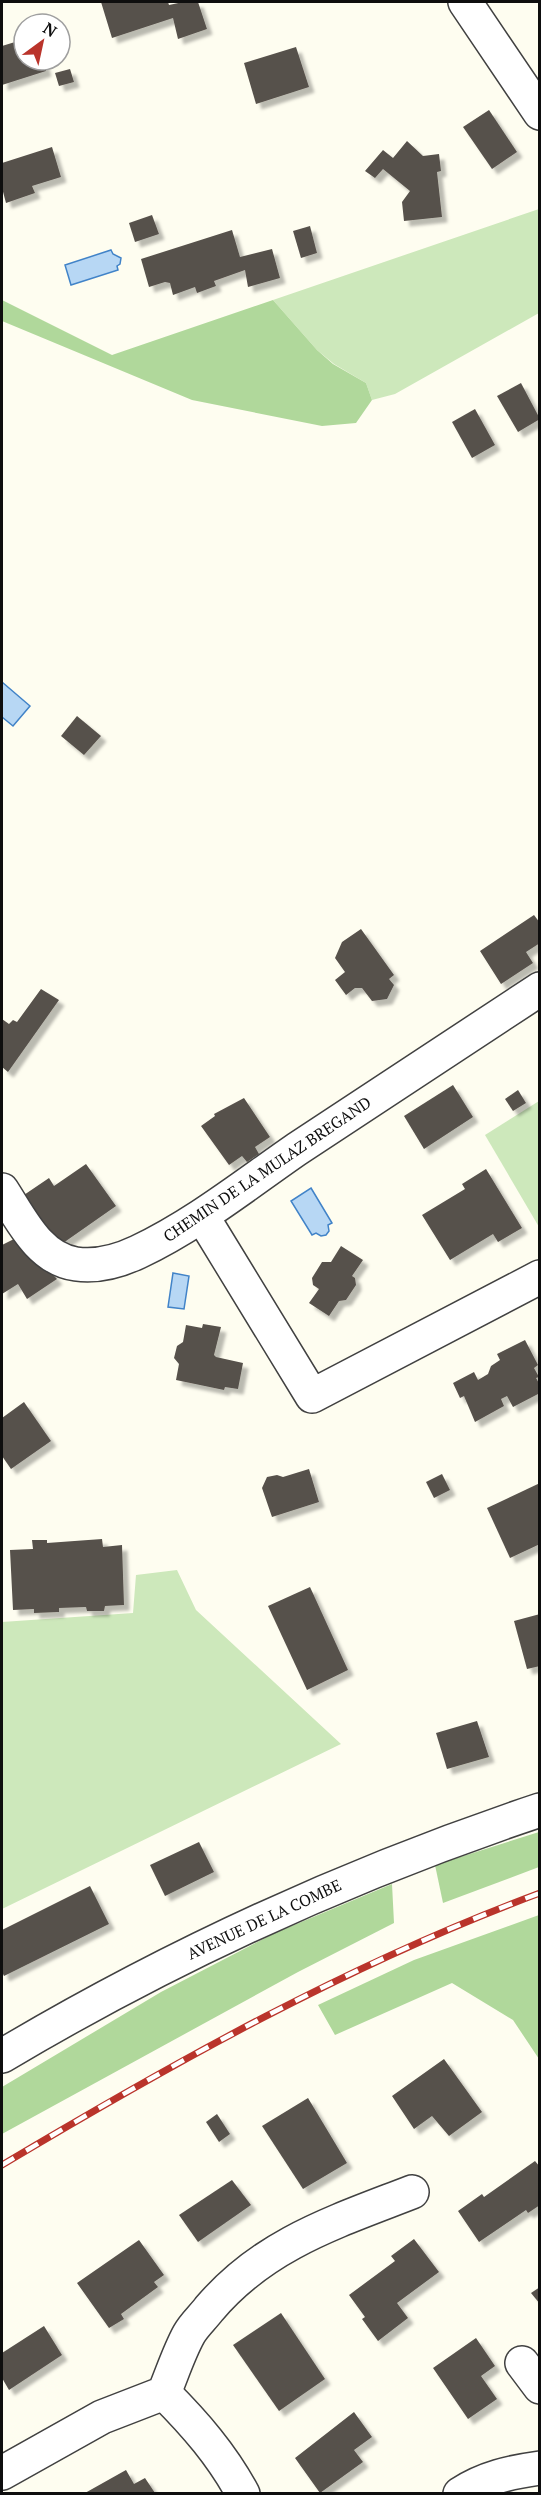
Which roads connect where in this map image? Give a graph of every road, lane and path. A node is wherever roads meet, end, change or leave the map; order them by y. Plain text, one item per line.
1 (465, 2) edge
2 (540, 113) edge
3 (540, 989) edge
4 (2, 1190) edge
5 (202, 1216) junction
6 (540, 1277) edge
7 (540, 1810) edge
8 (2, 2056) edge
9 (412, 2192) dead end
10 (164, 2393) junction
11 (540, 2468) edge
12 (2, 2473) edge
13 (243, 2493) edge
14 (460, 2493) edge

1 - 2 street
3 - 5 street, CHEMIN DE LA MULAZ BREGAND
4 - 5 street, CHEMIN DE LA MULAZ BREGAND
5 - 6 street
7 - 8 street, AVENUE DE LA COMBE
9 - 10 street
10 - 12 street
10 - 13 street
11 - 14 street

